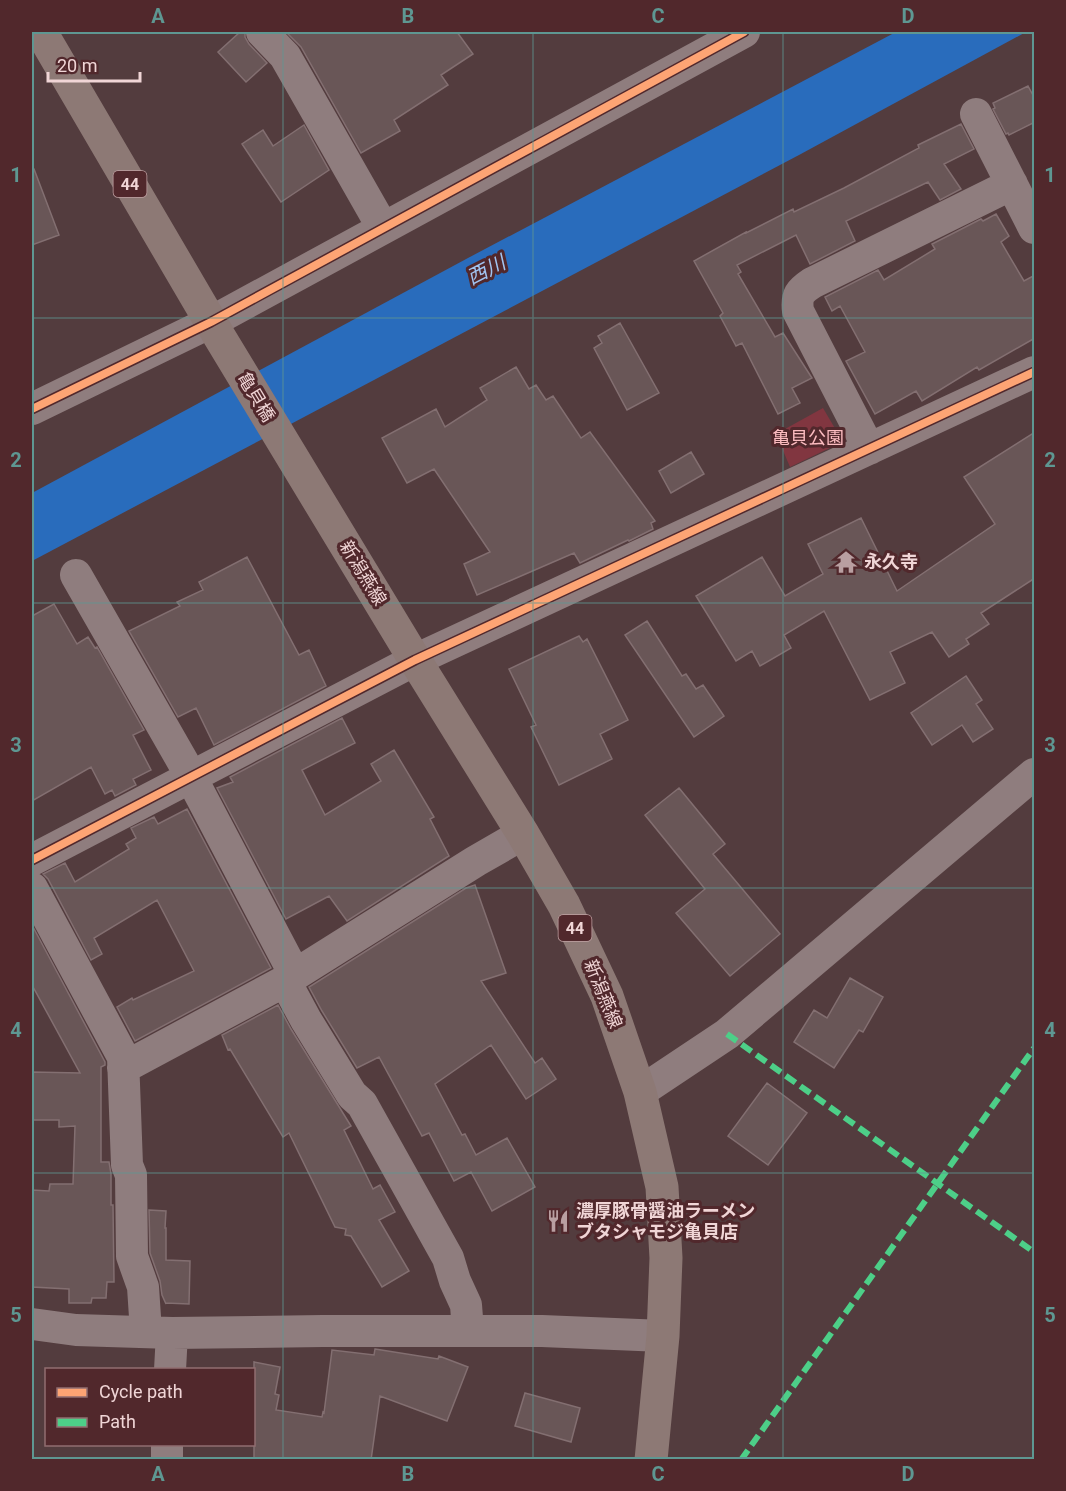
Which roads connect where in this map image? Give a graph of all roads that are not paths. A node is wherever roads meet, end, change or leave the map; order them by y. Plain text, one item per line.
1 (262, 32) edge
2 (41, 35) edge
3 (729, 35) edge
4 (976, 114) dead end
5 (1027, 208) edge
6 (383, 228) junction
7 (215, 329) junction
8 (1035, 372) edge
9 (32, 409) edge
10 (869, 449) junction
11 (293, 458) joint
12 (76, 574) dead end
13 (416, 660) junction
14 (1035, 774) edge
15 (190, 778) junction
16 (523, 834) junction
17 (32, 860) edge
18 (32, 888) edge
19 (290, 978) junction
20 (123, 1068) junction
21 (640, 1092) junction
22 (32, 1324) edge
23 (468, 1331) junction
24 (159, 1333) junction
25 (663, 1336) junction
26 (169, 1368) edge
27 (651, 1460) edge

1 - 6 street
2 - 7 main road, 44
3 - 6 street
4 - 5 street
5 - 10 street
6 - 7 street
7 - 9 street
7 - 11 main road, 亀貝橋 / 44
8 - 10 street
10 - 13 street
11 - 13 main road, 新潟燕線 / 44
12 - 15 street
13 - 15 street
13 - 16 main road, 新潟燕線 / 44
14 - 21 street
15 - 17 street
15 - 19 street
16 - 19 street
16 - 21 main road, 新潟燕線 / 44
18 - 20 street
19 - 20 street
19 - 23 street
20 - 24 street
21 - 25 main road, 新潟燕線 / 44
22 - 24 street
23 - 24 street
23 - 25 street
24 - 26 street
25 - 27 main road, 新潟燕線 / 44

